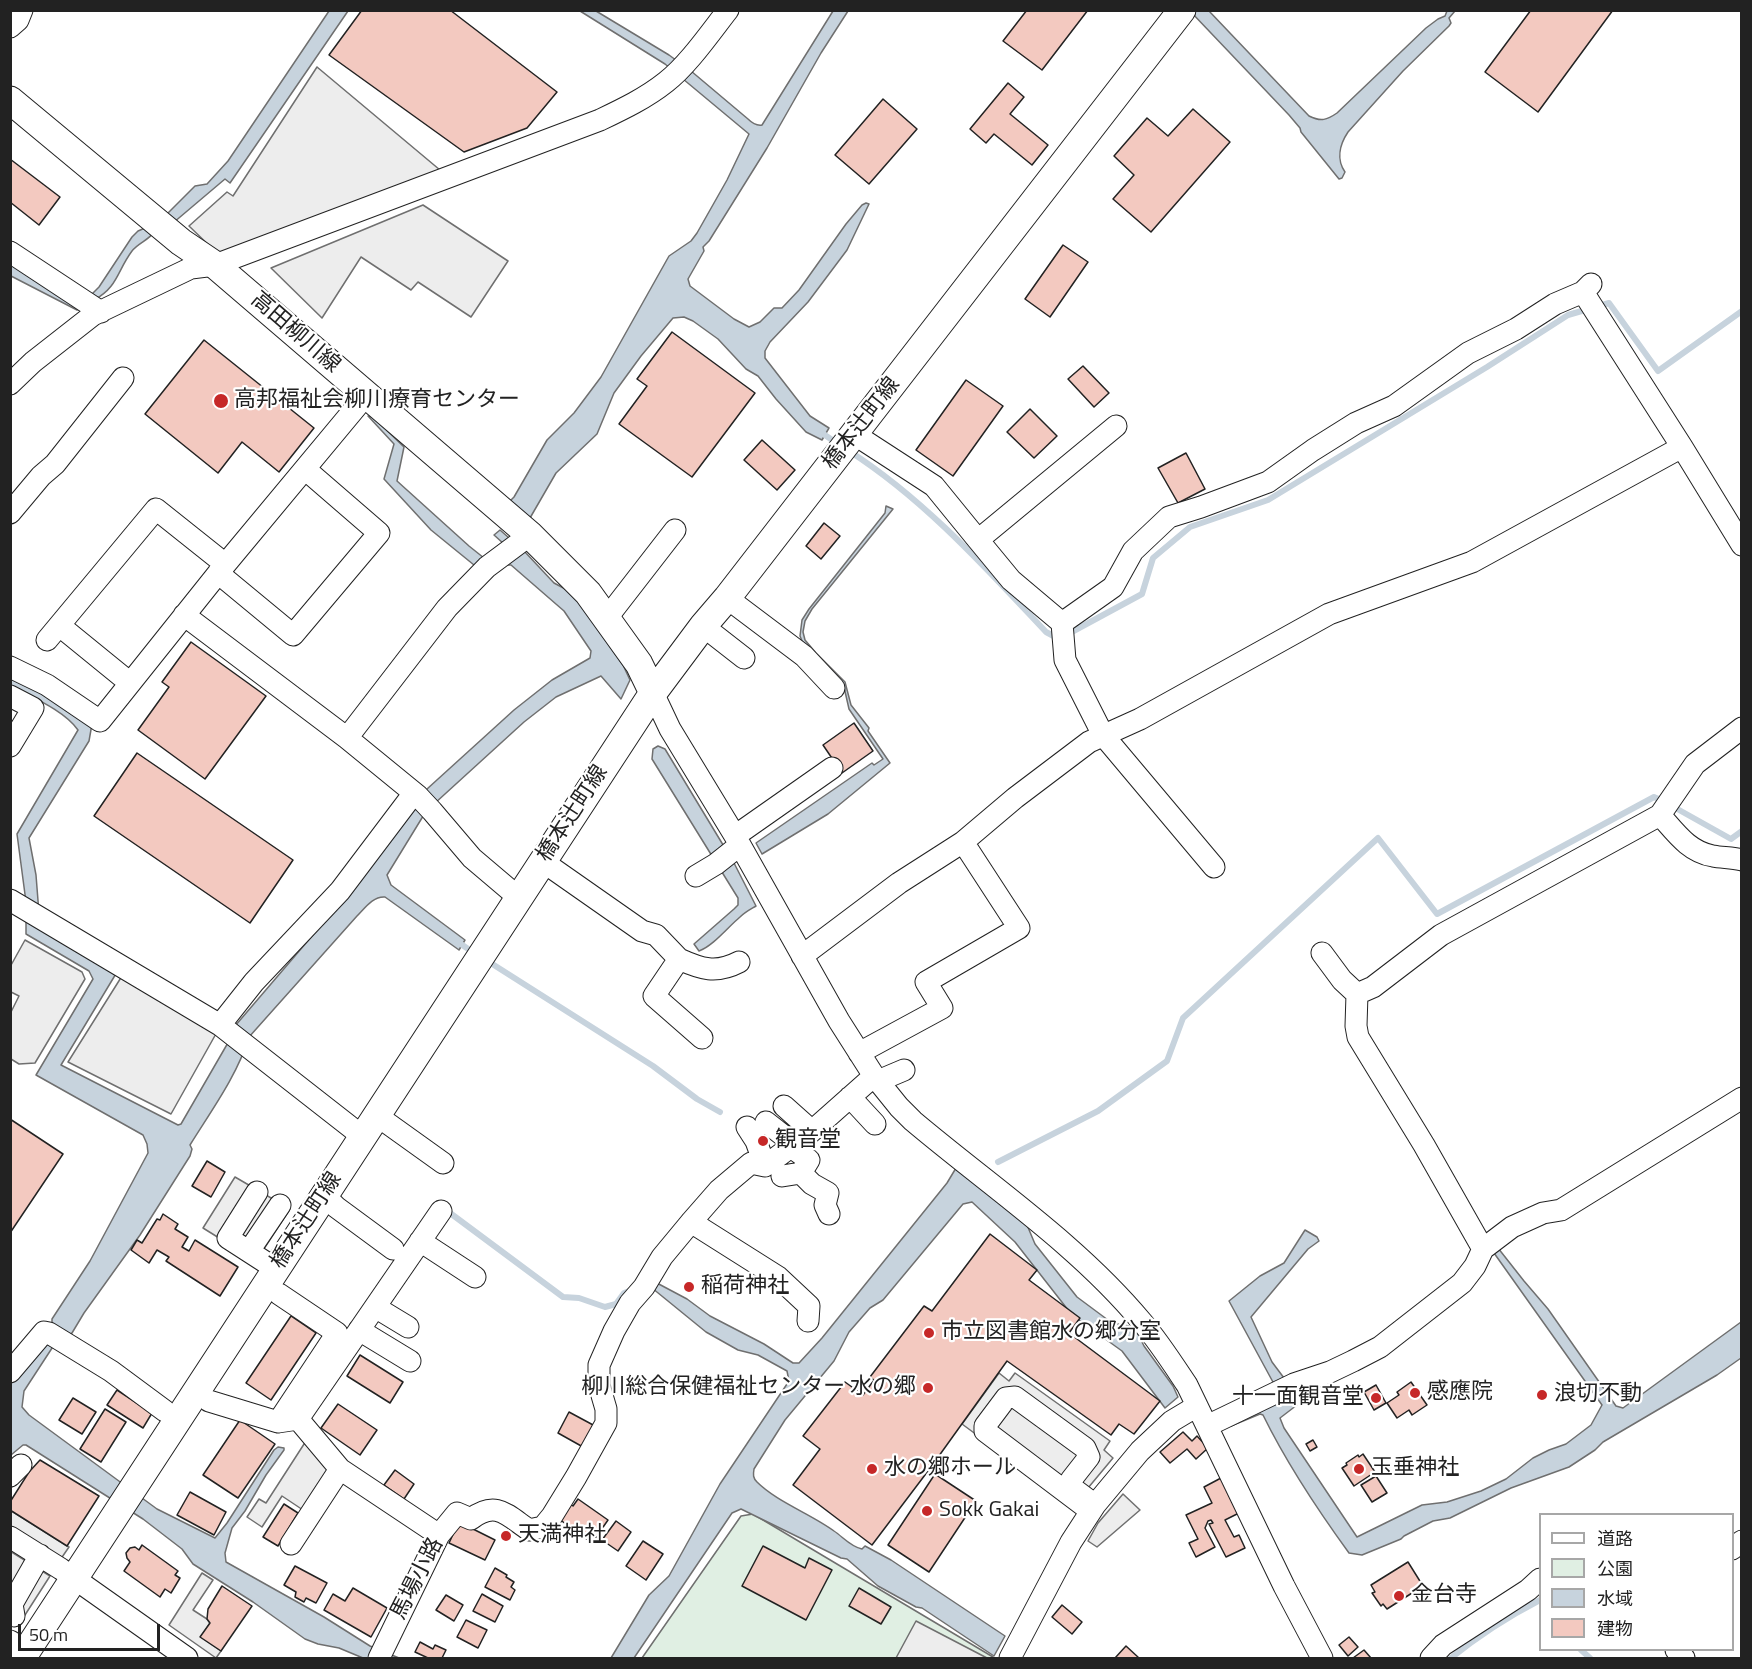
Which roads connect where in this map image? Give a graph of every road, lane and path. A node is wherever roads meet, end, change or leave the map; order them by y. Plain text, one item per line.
1 (22, 10) edge
2 (728, 10) edge
3 (1182, 10) edge
4 (10, 27) edge
5 (10, 100) edge
6 (10, 252) edge
7 (215, 265) junction
8 (101, 312) junction
9 (123, 378) dead end
10 (10, 384) edge
11 (367, 394) junction
12 (1116, 426) dead end
13 (854, 435) junction
14 (1682, 447) junction
15 (305, 469) junction
16 (10, 513) edge
17 (675, 530) dead end
18 (524, 540) junction
19 (978, 540) junction
20 (1742, 545) edge
21 (221, 569) junction
22 (727, 598) junction
23 (184, 615) junction
24 (606, 619) junction
25 (1062, 623) junction
26 (703, 626) junction
27 (744, 658) dead end
28 (10, 667) edge
29 (130, 683) junction
30 (834, 688) dead end
31 (653, 693) junction
32 (10, 696) edge
33 (1742, 728) edge
34 (1103, 735) junction
35 (347, 738) junction
36 (10, 746) edge
37 (832, 768) dead end
38 (421, 800) junction
39 (1660, 815) junction
40 (963, 842) junction
41 (731, 849) junction
42 (1742, 860) edge
43 (542, 861) junction
44 (1214, 867) dead end
45 (696, 876) dead end
46 (518, 897) junction
47 (10, 900) edge
48 (1322, 953) dead end
49 (802, 956) junction
50 (679, 959) junction
51 (738, 962) dead end
52 (1357, 994) junction
53 (224, 1029) junction
54 (702, 1038) dead end
55 (859, 1053) junction
56 (904, 1070) dead end
57 (876, 1079) junction
58 (850, 1097) junction
59 (1742, 1098) edge
60 (784, 1106) dead end
61 (875, 1124) dead end
62 (369, 1126) junction
63 (812, 1131) junction
64 (792, 1146) junction
65 (443, 1163) dead end
66 (769, 1166) junction
67 (257, 1192) dead end
68 (324, 1195) junction
69 (280, 1205) dead end
70 (441, 1211) dead end
71 (830, 1214) dead end
72 (691, 1222) junction
73 (420, 1241) junction
74 (1483, 1248) junction
75 (393, 1249) dead end
76 (249, 1251) junction
77 (476, 1277) dead end
78 (277, 1282) junction
79 (375, 1307) junction
80 (808, 1321) dead end
81 (408, 1328) dead end
82 (359, 1330) junction
83 (410, 1361) dead end
84 (10, 1372) edge
85 (209, 1401) dead end
86 (1197, 1406) junction
87 (165, 1411) dead end
88 (288, 1421) junction
89 (1208, 1426) junction
90 (340, 1469) junction
91 (1093, 1508) junction
92 (439, 1534) junction
93 (10, 1537) edge
94 (291, 1544) dead end
95 (40, 1555) junction
96 (74, 1579) junction
97 (1539, 1580) edge
98 (14, 1616) dead end
99 (20, 1650) edge
100 (381, 1654) edge
101 (187, 1659) edge
102 (1010, 1659) edge
103 (1322, 1659) edge
104 (1431, 1659) edge

1 - 4 street
2 - 7 street
3 - 13 main road, 橋本辻町線
5 - 7 main road, 高田柳川線
6 - 8 street
7 - 8 street
7 - 11 main road, 高田柳川線
8 - 10 street
9 - 16 street
11 - 15 street
11 - 18 main road, 高田柳川線
12 - 19 street
13 - 19 street
13 - 22 main road, 橋本辻町線
14 - 20 street
14 - 25 street
14 - 34 street
15 - 21 street
15 - 21 street
17 - 24 street
18 - 24 main road, 高田柳川線
18 - 35 street
19 - 25 street
21 - 23 street
21 - 29 street
22 - 26 main road, 橋本辻町線
22 - 30 street
23 - 29 street
23 - 35 street
24 - 31 main road, 高田柳川線
25 - 34 street
26 - 27 street
26 - 31 main road, 橋本辻町線
28 - 29 street
31 - 41 street
31 - 43 main road, 橋本辻町線
32 - 36 street
33 - 39 street
34 - 40 street
34 - 44 street
35 - 38 street
37 - 41 street
38 - 46 street
38 - 53 street
39 - 42 street
39 - 52 street
40 - 49 street
40 - 55 street
41 - 45 street
41 - 49 street
43 - 46 main road, 橋本辻町線
43 - 50 street
46 - 62 main road, 橋本辻町線
47 - 53 street
48 - 52 street
49 - 55 street
50 - 51 street
50 - 54 street
52 - 74 street
53 - 62 street
55 - 57 street
56 - 57 street
57 - 58 street
57 - 86 street
58 - 61 street
58 - 63 street
59 - 74 street
60 - 63 street
62 - 65 street
62 - 68 main road, 橋本辻町線
63 - 64 street
64 - 66 street
64 - 66 street
64 - 66 street
66 - 71 street
66 - 72 street
67 - 76 street
68 - 75 street
68 - 78 main road, 橋本辻町線
69 - 76 street
70 - 73 street
72 - 80 street
72 - 92 street, 馬場小路
73 - 77 street
73 - 79 street
74 - 89 street
76 - 78 street
78 - 88 street
78 - 96 main road, 橋本辻町線
79 - 81 street
79 - 82 street
82 - 83 street
82 - 88 street
84 - 87 street
85 - 88 street
86 - 89 street
86 - 91 street
88 - 90 street
89 - 103 street
90 - 92 street
90 - 94 street
91 - 91 street
91 - 102 street
92 - 100 street, 馬場小路
93 - 95 street
95 - 96 street
95 - 98 street
96 - 99 main road, 橋本辻町線
96 - 101 street
97 - 104 street

